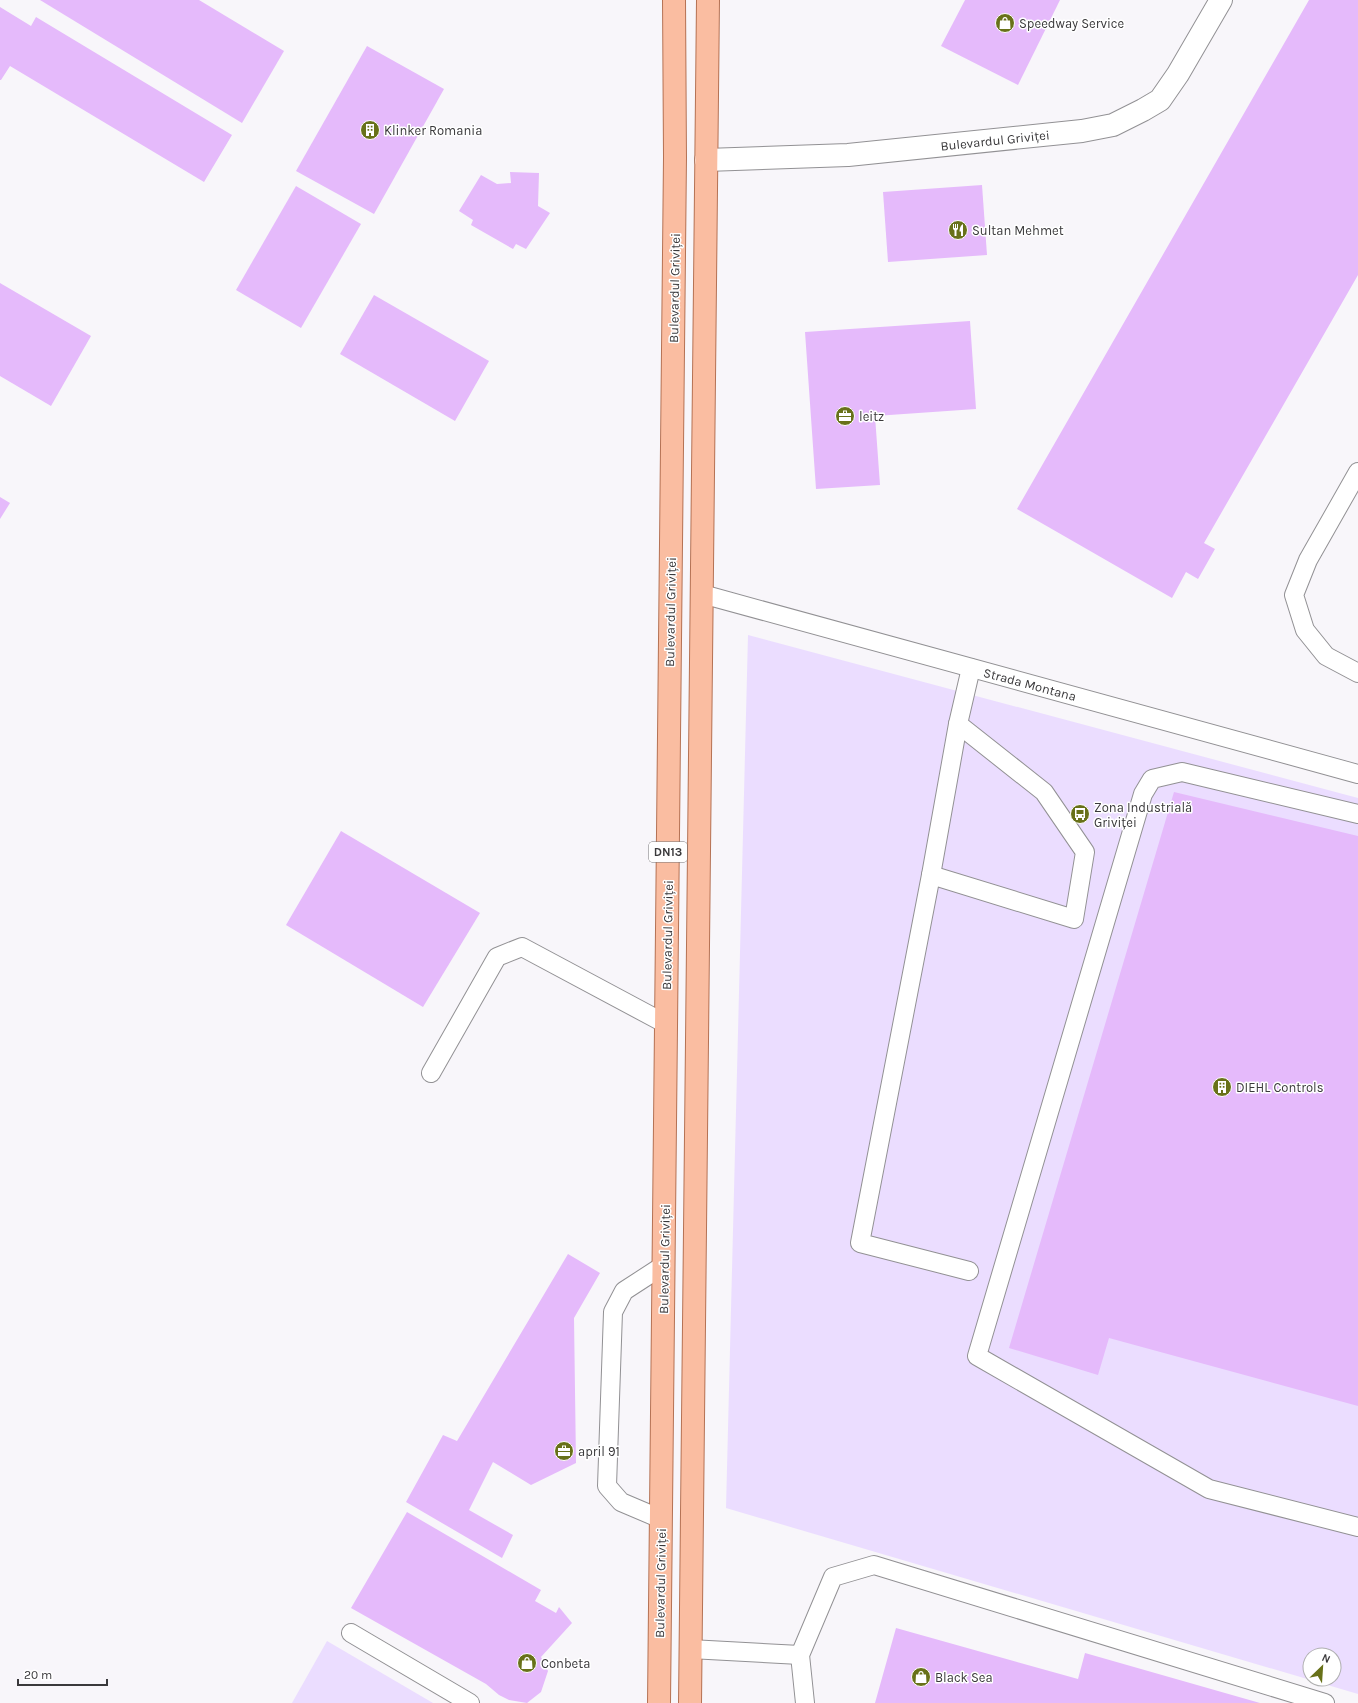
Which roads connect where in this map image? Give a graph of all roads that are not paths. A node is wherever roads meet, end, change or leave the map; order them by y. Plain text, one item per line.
1 (674, 0) edge
2 (708, 0) edge
3 (1221, 0) edge
4 (706, 160) junction
5 (1358, 472) edge
6 (702, 594) junction
7 (971, 668) junction
8 (1358, 673) edge
9 (958, 724) junction
10 (1358, 774) edge
11 (1358, 814) edge
12 (931, 876) junction
13 (666, 1024) junction
14 (431, 1073) dead end
15 (664, 1265) junction
16 (969, 1271) dead end
17 (661, 1519) junction
18 (1358, 1527) edge
19 (351, 1633) dead end
20 (690, 1649) junction
21 (800, 1655) junction
22 (470, 1703) edge
23 (659, 1703) edge
24 (690, 1703) edge
25 (805, 1703) edge
26 (1325, 1703) edge

1 - 13 main road, Bulevardul Griviței / DN13
2 - 4 main road
3 - 4 street, Bulevardul Griviței
4 - 6 main road
5 - 8 lane
6 - 7 lane, Strada Montana
6 - 20 main road
7 - 9 lane
7 - 10 lane, Strada Montana
9 - 12 lane
9 - 12 lane
11 - 18 lane
12 - 16 lane
13 - 14 lane
13 - 15 main road, Bulevardul Griviței / DN13
15 - 17 main road, Bulevardul Griviței / DN13
15 - 17 lane
17 - 23 main road, Bulevardul Griviței / DN13
19 - 22 lane
20 - 21 lane
20 - 24 main road
21 - 25 lane
21 - 26 lane

